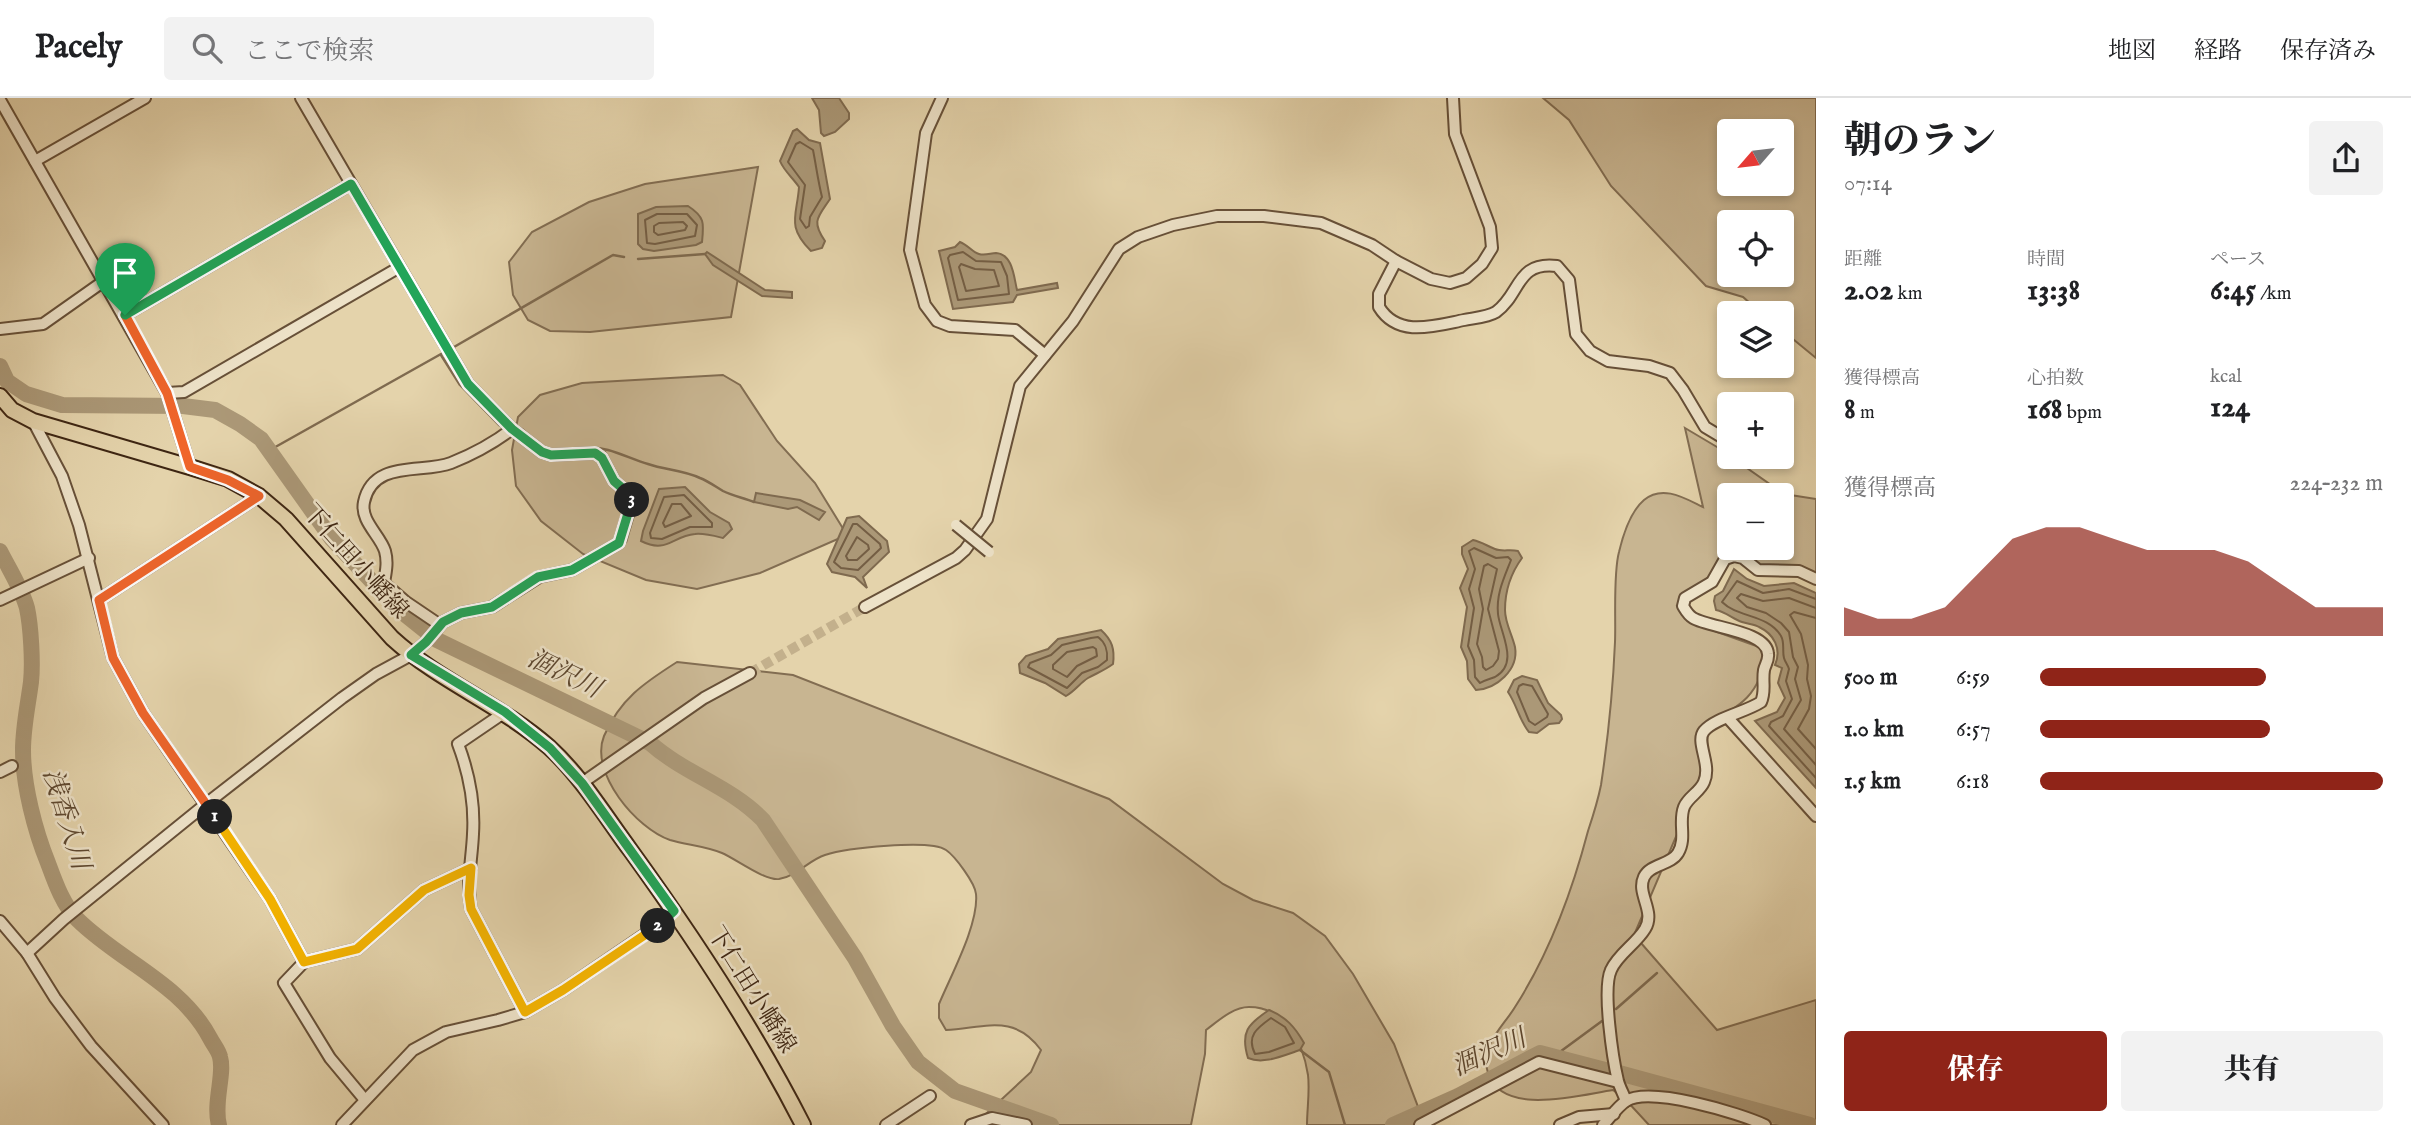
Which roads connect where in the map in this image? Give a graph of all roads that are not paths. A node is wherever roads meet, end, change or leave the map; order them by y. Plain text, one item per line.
1 (145, 98) edge
2 (301, 98) edge
3 (942, 98) edge
4 (1453, 98) edge
5 (0, 100) edge
6 (35, 161) junction
7 (351, 184) junction
8 (1396, 261) junction
9 (398, 268) junction
10 (104, 281) junction
11 (125, 315) junction
12 (3, 329) edge
13 (1045, 355) junction
14 (168, 395) junction
15 (0, 396) edge
16 (33, 421) junction
17 (512, 429) junction
18 (1717, 434) edge
19 (190, 467) junction
20 (259, 496) junction
21 (956, 525) dead end
22 (989, 552) dead end
23 (89, 558) junction
24 (1816, 579) edge
25 (0, 600) edge
26 (99, 600) junction
27 (864, 607) tunnel mouth
28 (438, 628) junction
29 (411, 655) junction
30 (750, 673) tunnel mouth
31 (505, 712) junction
32 (1728, 718) junction
33 (12, 766) dead end
34 (0, 772) edge
35 (582, 783) junction
36 (206, 804) junction
37 (1816, 816) edge
38 (471, 868) junction
39 (674, 911) junction
40 (0, 921) edge
41 (27, 953) junction
42 (304, 962) junction
43 (525, 1012) junction
44 (1618, 1082) junction
45 (930, 1096) dead end
46 (365, 1100) junction
47 (1626, 1101) junction
48 (1614, 1114) junction
49 (163, 1125) edge
50 (342, 1125) edge
51 (803, 1125) edge
52 (886, 1125) edge
53 (971, 1125) edge
54 (1026, 1125) edge
55 (1420, 1125) edge
56 (1560, 1125) edge
57 (1603, 1125) edge
58 (1765, 1125) edge

1 - 6 street
2 - 7 street
3 - 13 street
4 - 8 street
5 - 6 street
6 - 10 street
7 - 9 street
7 - 11 street
8 - 13 street
8 - 18 street
9 - 14 street
9 - 17 street
10 - 11 street
10 - 12 street
11 - 14 street
13 - 27 street
14 - 19 street
15 - 16 main road, 下仁田小幡線
16 - 19 main road, 下仁田小幡線
16 - 23 street
17 - 28 street
17 - 28 street
19 - 20 main road, 下仁田小幡線
20 - 26 street
20 - 29 main road, 下仁田小幡線
21 - 22 street, bridge
23 - 25 street
23 - 26 street
24 - 32 street
26 - 36 street
28 - 29 street
29 - 31 main road, 下仁田小幡線
29 - 36 street
30 - 35 street
31 - 35 main road, 下仁田小幡線
31 - 38 street
32 - 37 street
32 - 44 street
33 - 34 street
35 - 39 main road, 下仁田小幡線
36 - 41 street
36 - 42 street
38 - 42 street
38 - 43 street
39 - 43 street
39 - 51 main road, 下仁田小幡線
40 - 41 street
41 - 49 street
42 - 46 street
43 - 46 street
44 - 47 street
44 - 55 street
45 - 52 street
46 - 50 street
47 - 48 street
47 - 58 street
48 - 56 street
48 - 57 street
53 - 54 street

